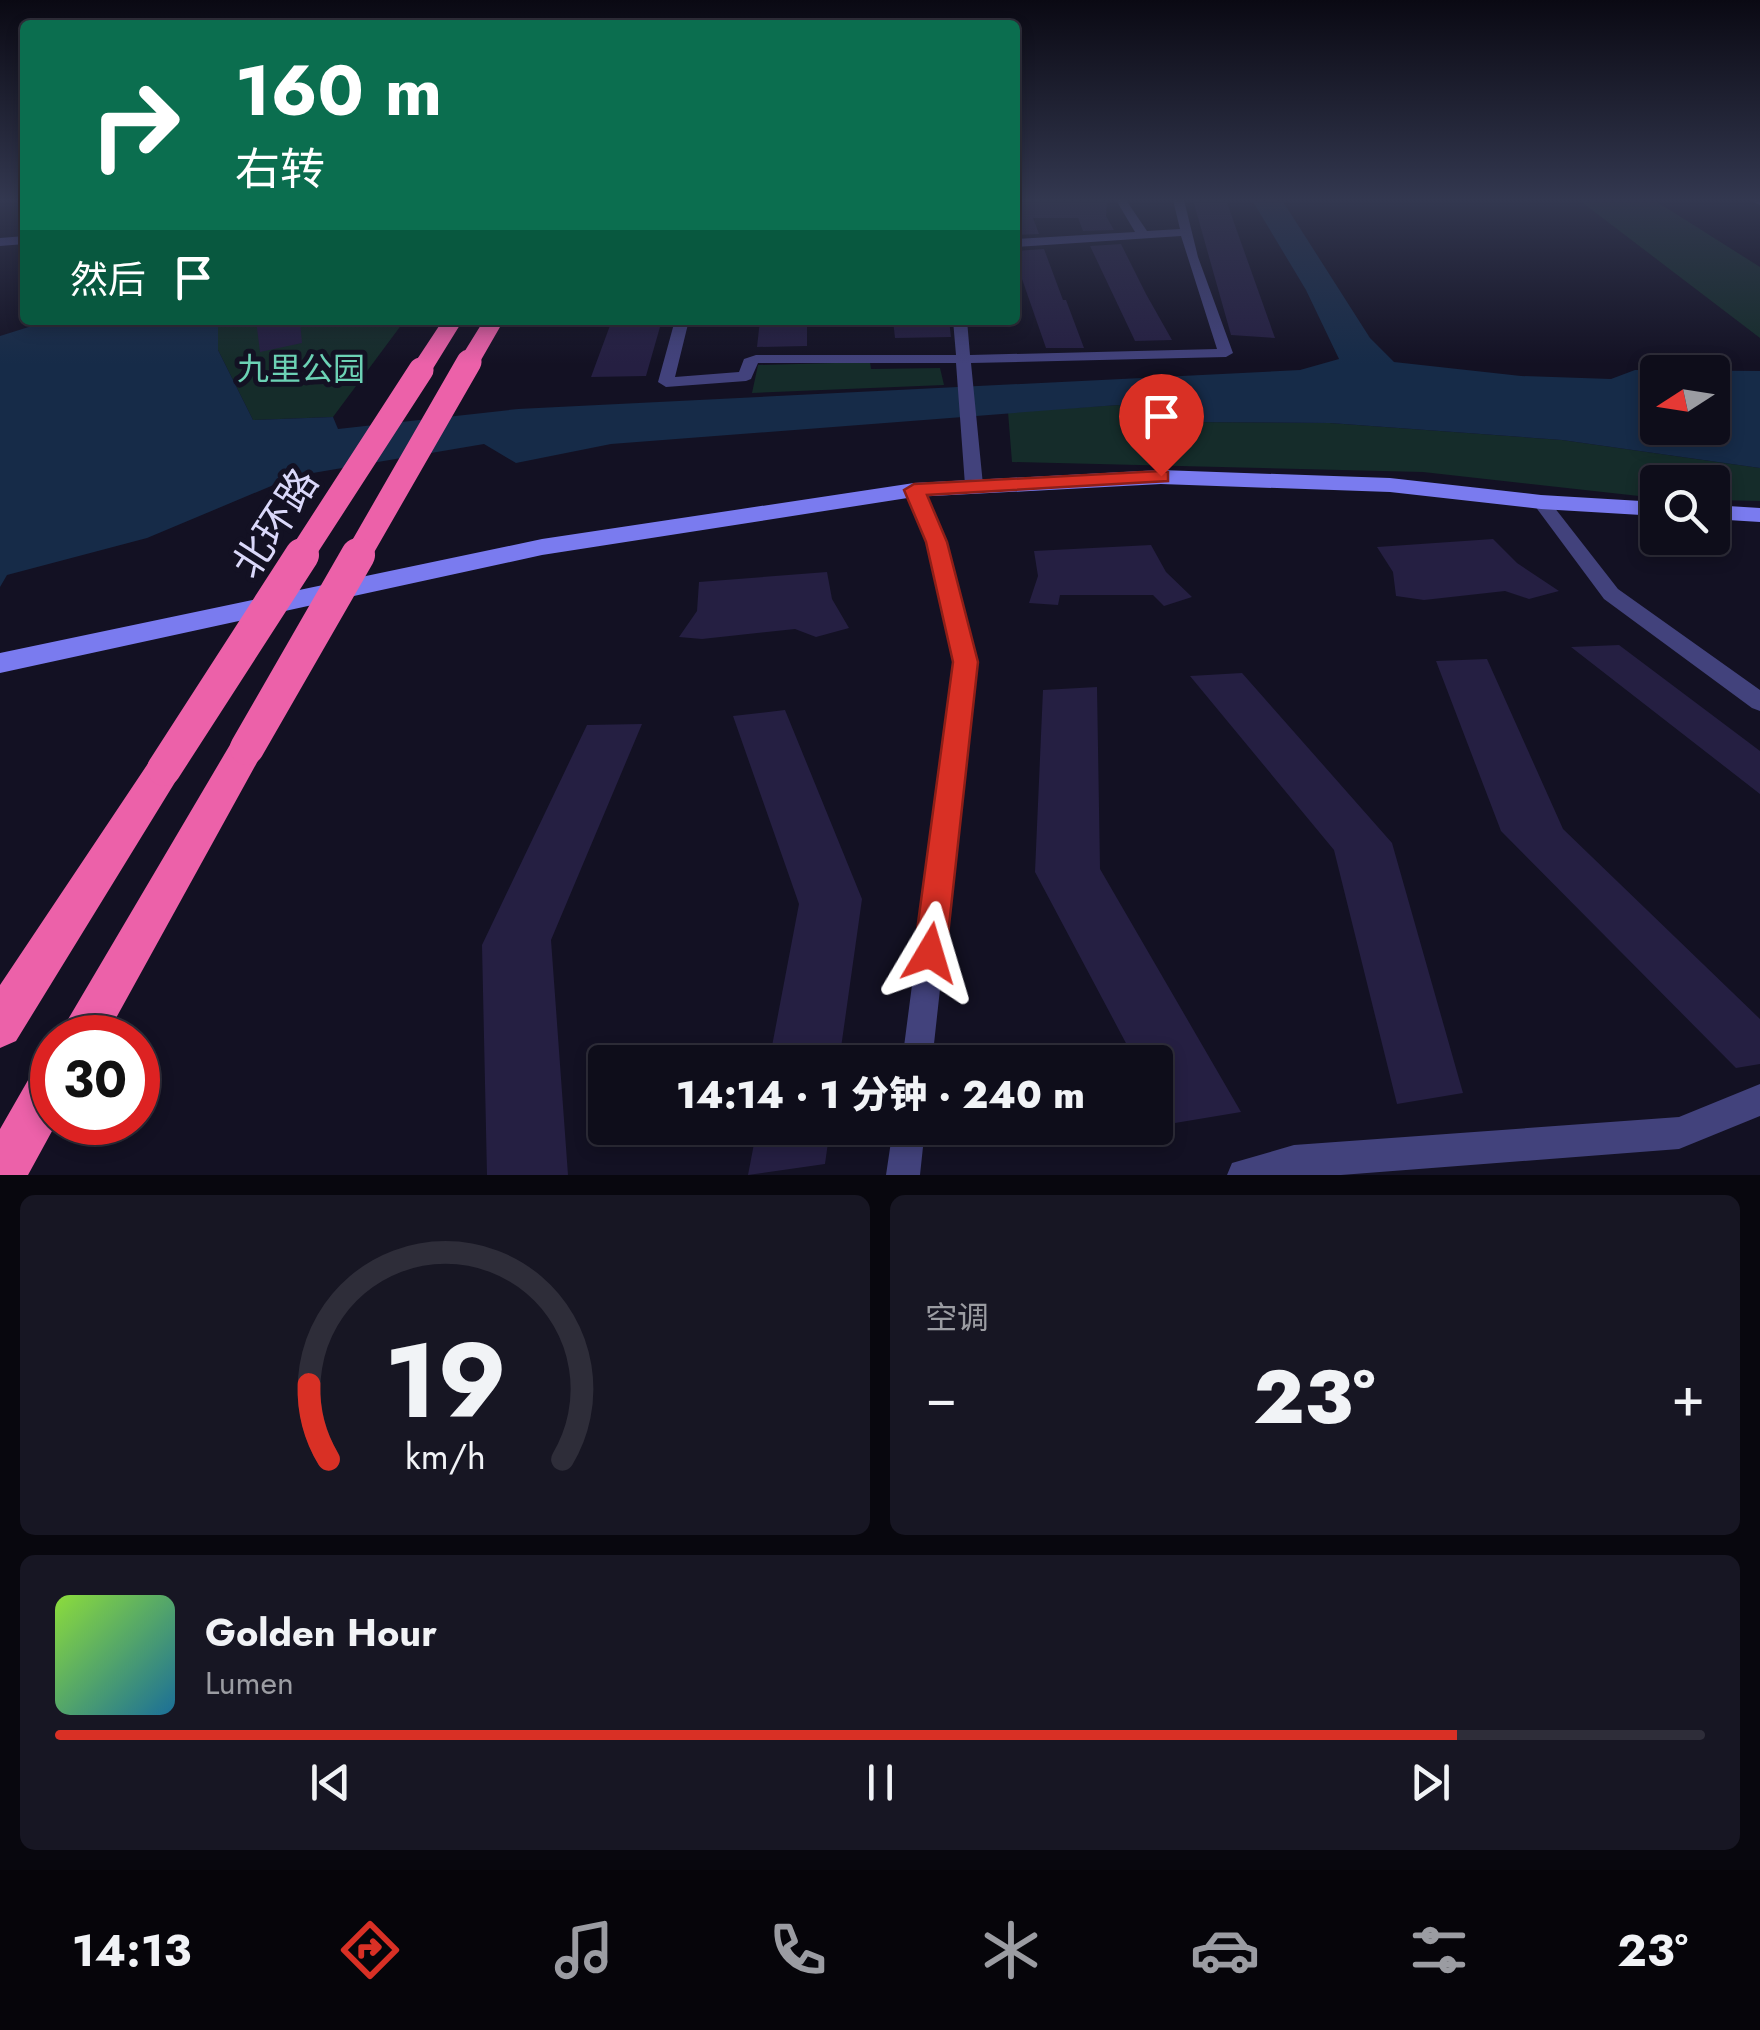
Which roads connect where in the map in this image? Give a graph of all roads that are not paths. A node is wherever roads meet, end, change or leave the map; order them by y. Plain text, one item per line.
1 (1194, 255) edge
2 (450, 325) edge
3 (491, 325) edge
4 (681, 325) edge
5 (960, 325) edge
6 (963, 357) junction
7 (974, 484) junction
8 (914, 490) junction
9 (1540, 502) junction
10 (1640, 508) edge
11 (1730, 513) edge
12 (1760, 515) edge
13 (0, 663) edge
14 (1760, 702) edge
15 (93, 1015) edge
16 (0, 1025) edge
17 (919, 1045) edge
18 (1760, 1100) edge
19 (30, 1123) edge
20 (907, 1145) edge
21 (0, 1175) edge
22 (904, 1175) edge
23 (1244, 1175) edge

1 - 6 street
2 - 16 highway, 北环路, bridge
3 - 15 highway, bridge
4 - 6 street
5 - 6 street
6 - 7 street
7 - 8 street
7 - 9 street
8 - 13 street
8 - 17 street
9 - 10 street
9 - 14 street
11 - 12 street
18 - 23 street
19 - 21 highway
20 - 22 street

